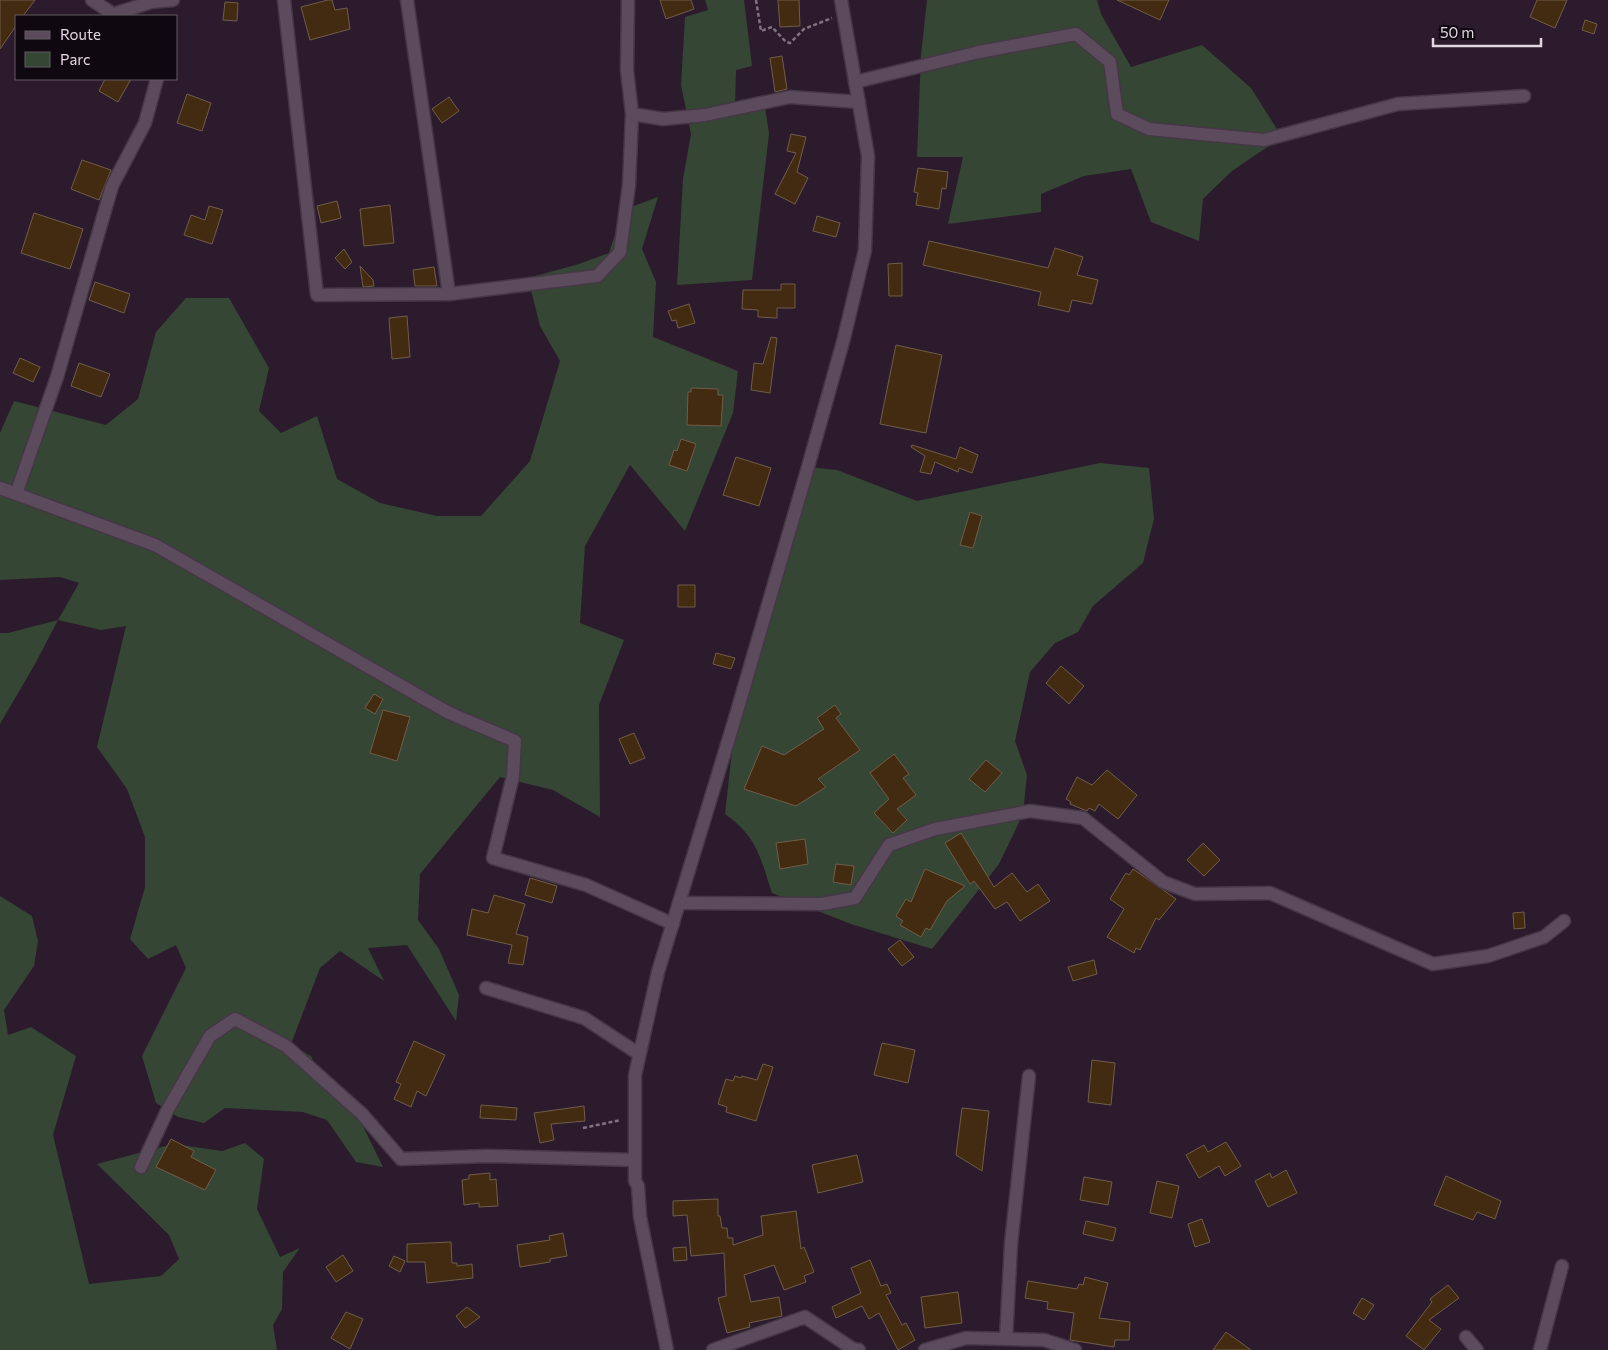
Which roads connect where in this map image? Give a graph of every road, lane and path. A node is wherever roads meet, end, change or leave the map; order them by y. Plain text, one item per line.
1 (92, 0) edge
2 (173, 0) edge
3 (284, 0) edge
4 (408, 0) edge
5 (628, 0) edge
6 (756, 0) edge
7 (841, 0) edge
8 (843, 14) junction
9 (115, 15) edge
10 (157, 80) edge
11 (855, 82) junction
12 (1524, 96) dead end
13 (859, 102) junction
14 (632, 114) junction
15 (449, 294) junction
16 (0, 488) edge
17 (16, 494) junction
18 (679, 902) junction
19 (1564, 921) dead end
20 (673, 924) junction
21 (486, 988) dead end
22 (639, 1054) junction
23 (1030, 1076) dead end
24 (635, 1116) junction
25 (583, 1128) dead end
26 (635, 1160) junction
27 (141, 1166) dead end
28 (1562, 1266) dead end
29 (1466, 1338) dead end
30 (1006, 1339) junction
31 (667, 1350) edge
32 (713, 1350) edge
33 (859, 1350) edge
34 (925, 1350) edge
35 (1075, 1350) edge
36 (1477, 1350) edge
37 (1540, 1350) edge

1 - 9 street
2 - 9 street
3 - 15 street
4 - 15 street
5 - 14 street
6 - 8 path
7 - 8 street
8 - 11 street
10 - 17 street
11 - 12 street
11 - 13 street
13 - 14 street
13 - 18 street
14 - 15 street
16 - 17 street
17 - 20 street
18 - 19 street
18 - 20 street
20 - 22 street
21 - 22 street
22 - 24 street
23 - 30 street
24 - 25 path
24 - 26 street
26 - 27 street
26 - 31 street
28 - 37 street
29 - 36 street
30 - 34 street
30 - 35 street
32 - 33 street

